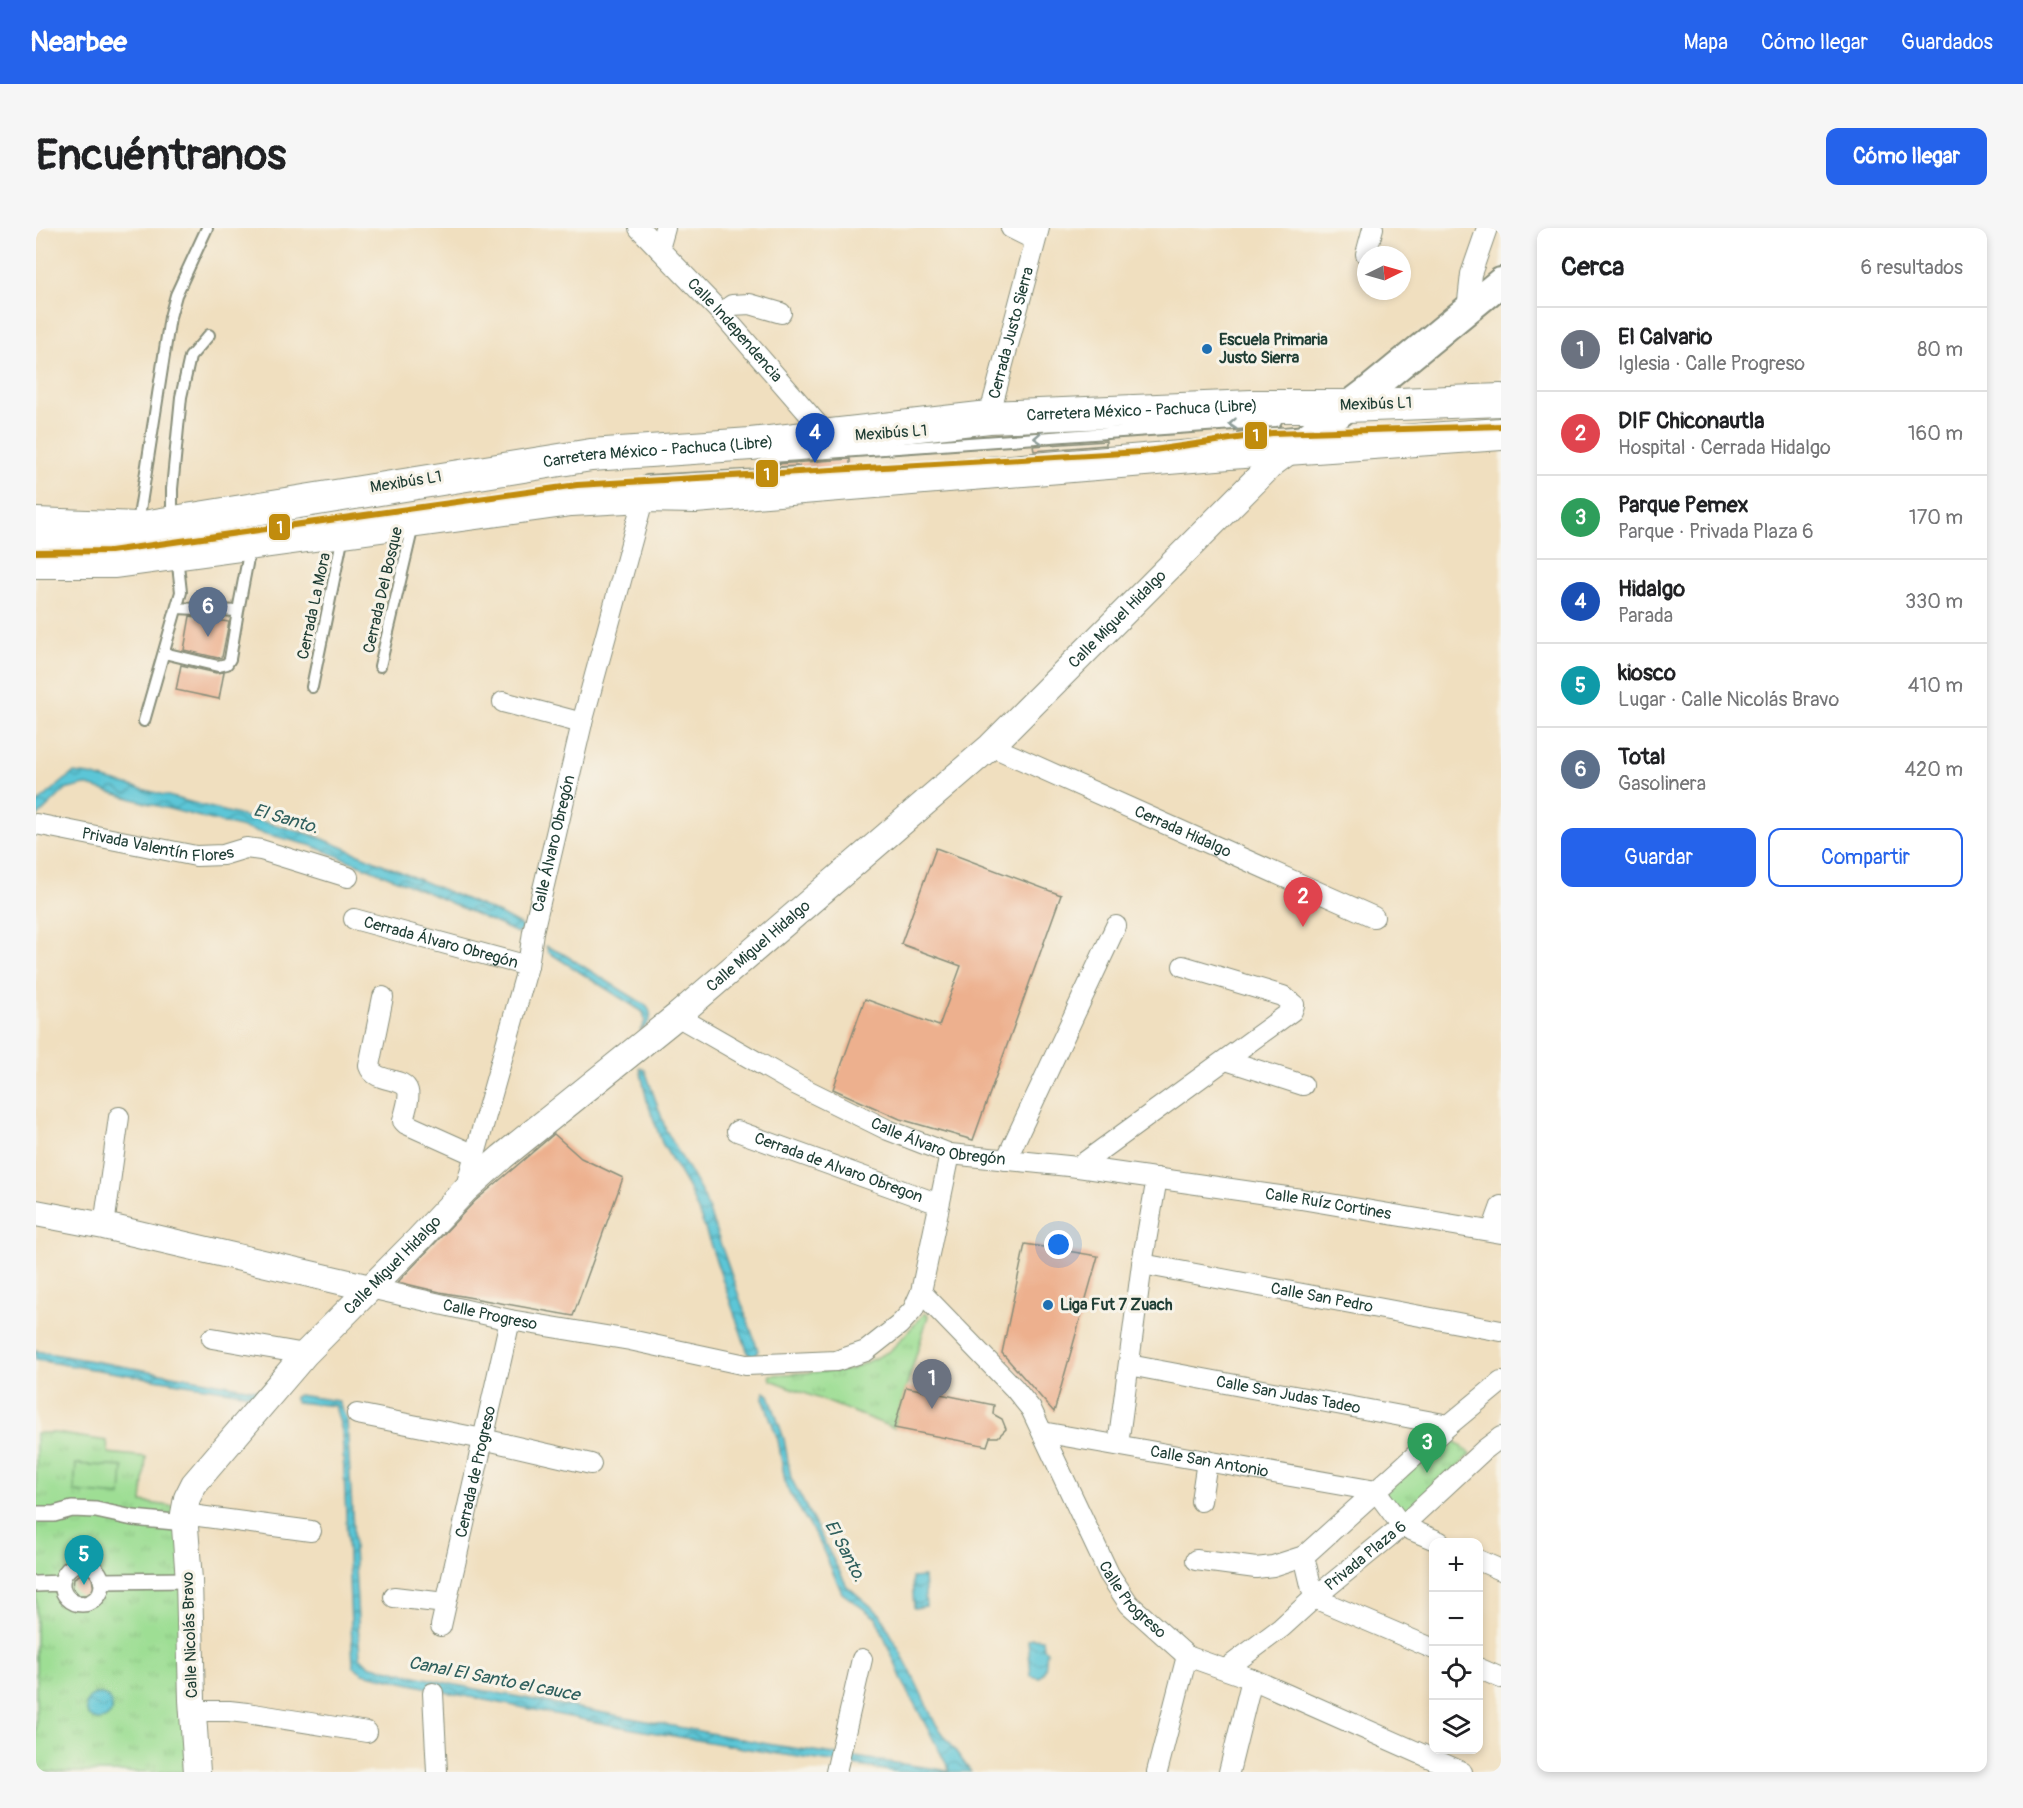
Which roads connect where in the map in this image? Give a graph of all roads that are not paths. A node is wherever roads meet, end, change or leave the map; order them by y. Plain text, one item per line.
1 (207, 228) edge
2 (639, 228) edge
3 (665, 228) edge
4 (1011, 228) edge
5 (1373, 228) edge
6 (1486, 228) edge
7 (1037, 234) edge
8 (1368, 246) edge
9 (659, 249) junction
10 (1501, 282) edge
11 (1467, 310) junction
12 (781, 313) dead end
13 (722, 314) junction
14 (209, 335) dead end
15 (1501, 400) edge
16 (1501, 415) edge
17 (989, 417) junction
18 (1331, 419) junction
19 (1501, 426) edge
20 (1501, 434) edge
21 (827, 435) junction
22 (1292, 449) junction
23 (760, 458) dead end
24 (644, 496) junction
25 (408, 510) junction
26 (172, 522) junction
27 (36, 524) edge
28 (137, 528) junction
29 (344, 531) junction
30 (36, 543) edge
31 (251, 543) junction
32 (36, 552) edge
33 (177, 554) junction
34 (36, 562) edge
35 (177, 608) junction
36 (238, 611) junction
37 (164, 653) junction
38 (380, 666) dead end
39 (312, 687) dead end
40 (503, 702) dead end
41 (144, 721) dead end
42 (582, 723) junction
43 (991, 746) junction
44 (36, 824) edge
45 (348, 877) dead end
46 (1374, 916) dead end
47 (354, 919) dead end
48 (1116, 926) dead end
49 (528, 966) junction
50 (1183, 966) dead end
51 (383, 997) dead end
52 (677, 1016) junction
53 (1226, 1060) junction
54 (1303, 1085) dead end
55 (119, 1117) dead end
56 (736, 1131) dead end
57 (950, 1154) junction
58 (475, 1155) junction
59 (1006, 1160) junction
60 (1078, 1167) junction
61 (1157, 1178) junction
62 (465, 1190) junction
63 (939, 1204) junction
64 (1501, 1206) edge
65 (36, 1213) edge
66 (104, 1226) junction
67 (1496, 1232) edge
68 (1142, 1264) junction
69 (370, 1288) junction
70 (921, 1292) junction
71 (510, 1320) junction
72 (1501, 1331) edge
73 (212, 1338) dead end
74 (305, 1354) junction
75 (1129, 1365) junction
76 (1501, 1382) edge
77 (357, 1414) dead end
78 (1449, 1425) junction
79 (1042, 1432) junction
80 (1501, 1437) edge
81 (483, 1439) junction
82 (1119, 1445) junction
83 (1492, 1454) edge
84 (1207, 1461) junction
85 (591, 1464) dead end
86 (1376, 1491) junction
87 (1201, 1501) dead end
88 (185, 1512) junction
89 (36, 1514) edge
90 (1402, 1526) junction
91 (312, 1531) dead end
92 (1430, 1538) edge
93 (1304, 1556) junction
94 (1196, 1560) dead end
95 (1483, 1562) edge
96 (1501, 1570) edge
97 (189, 1580) junction
98 (101, 1581) junction
99 (62, 1583) junction
100 (36, 1584) edge
101 (394, 1597) dead end
102 (1314, 1598) junction
103 (445, 1603) junction
104 (441, 1626) dead end
105 (1429, 1647) edge
106 (1187, 1656) junction
107 (862, 1659) dead end
108 (1227, 1669) junction
109 (1483, 1670) edge
110 (1501, 1677) edge
111 (1252, 1679) junction
112 (433, 1693) dead end
113 (193, 1711) junction
114 (368, 1732) dead end
115 (197, 1772) edge
116 (437, 1772) edge
117 (836, 1772) edge
118 (1157, 1772) edge
119 (1229, 1772) edge
120 (1461, 1772) edge

1 - 28 lane
2 - 9 street, Calle Independencia
3 - 9 street
4 - 7 street, Cerrada Justo Sierra
5 - 8 street
6 - 11 street
7 - 17 street, Cerrada Justo Sierra
9 - 13 street, Calle Independencia
10 - 11 main road, Calle Miguel Hidalgo
11 - 18 main road, Calle Miguel Hidalgo
12 - 13 street
13 - 21 street, Calle Independencia
14 - 26 lane
15 - 18 main road, Carretera México - Pachuca (Libre)
16 - 18 lane, Mexibús L1
17 - 18 main road, Carretera México - Pachuca (Libre)
17 - 21 main road, Carretera México - Pachuca (Libre)
18 - 19 lane, Mexibús L1
18 - 22 main road, Calle Miguel Hidalgo
18 -> 23 lane, Mexibús L1
18 - 32 lane, Mexibús L1
20 - 22 main road
21 - 26 main road, Carretera México - Pachuca (Libre)
22 - 24 main road
22 - 43 street, Calle Miguel Hidalgo
24 - 25 main road
24 - 42 street, Calle Álvaro Obregón
25 - 29 main road
25 - 30 lane, Mexibús L1
25 - 38 lane, Cerrada Del Bosque
26 - 28 main road, Carretera México - Pachuca (Libre)
27 - 28 main road, Carretera México - Pachuca (Libre)
29 - 31 main road
29 - 39 lane, Cerrada La Mora
31 - 33 main road
31 - 36 lane
33 - 34 main road
33 - 35 lane
35 - 36 lane
35 - 37 lane
36 - 37 lane
37 - 41 lane
40 - 42 street
42 - 49 street, Calle Álvaro Obregón
43 - 46 street, Cerrada Hidalgo
43 - 52 street, Calle Miguel Hidalgo
44 - 45 street, Privada Valentín Flores
47 - 49 street, Cerrada Álvaro Obregón
48 - 59 street
49 - 58 street, Calle Álvaro Obregón
50 - 53 street
51 - 58 street
52 - 57 street, Calle Álvaro Obregón
52 - 62 street, Calle Miguel Hidalgo
53 - 54 street
53 - 60 street
55 - 66 street
56 - 63 street, Cerrada de Alvaro Obregon
57 - 59 street, Calle Álvaro Obregón
57 - 63 street, Calle Progreso
58 - 62 street, Calle Álvaro Obregón
59 - 60 street, Calle Álvaro Obregón
60 - 61 street, Calle Álvaro Obregón
61 - 67 street, Calle Ruíz Cortines
61 - 68 street
62 - 69 street, Calle Miguel Hidalgo
63 - 70 street, Calle Progreso
64 - 67 street
65 - 66 street, Calle Progreso
66 - 69 street, Calle Progreso
68 - 72 street, Calle San Pedro
68 - 75 street
69 - 71 street, Calle Progreso
69 - 74 street, Calle Miguel Hidalgo
70 - 71 street, Calle Progreso
70 - 79 street, Calle Progreso
71 - 81 street, Cerrada de Progreso
73 - 74 street
74 - 88 street, Calle Miguel Hidalgo
75 - 78 street, Calle San Judas Tadeo
75 - 82 street
76 - 78 street
77 - 81 street
78 - 86 street
79 - 82 street, Calle San Antonio
79 - 106 street, Calle Progreso
80 - 83 street, Privada Plaza 6
81 - 85 street
81 - 103 street, Cerrada de Progreso
82 - 84 street, Calle San Antonio
83 - 90 street, Privada Plaza 6
84 - 86 street, Calle San Antonio
84 - 87 street
86 - 90 street
86 - 93 street
88 - 89 street
88 - 91 street
88 - 97 street, Calle Nicolás Bravo
90 - 92 street
90 - 102 street, Privada Plaza 6
93 - 94 street
93 - 102 street
95 - 96 street
97 - 98 street
97 - 113 street, Calle Nicolás Bravo
98 - 99 street
98 - 99 street
99 - 100 street
101 - 103 street
102 - 105 street
102 - 108 street, Privada Plaza 6
103 - 104 street, Cerrada de Progreso
106 - 108 street, Calle Progreso
106 - 118 street
107 - 117 street
108 - 111 street, Calle Progreso
109 - 110 street
111 - 119 street
111 - 120 street, Calle Progreso
112 - 116 street
113 - 114 street
113 - 115 street, Calle Nicolás Bravo

